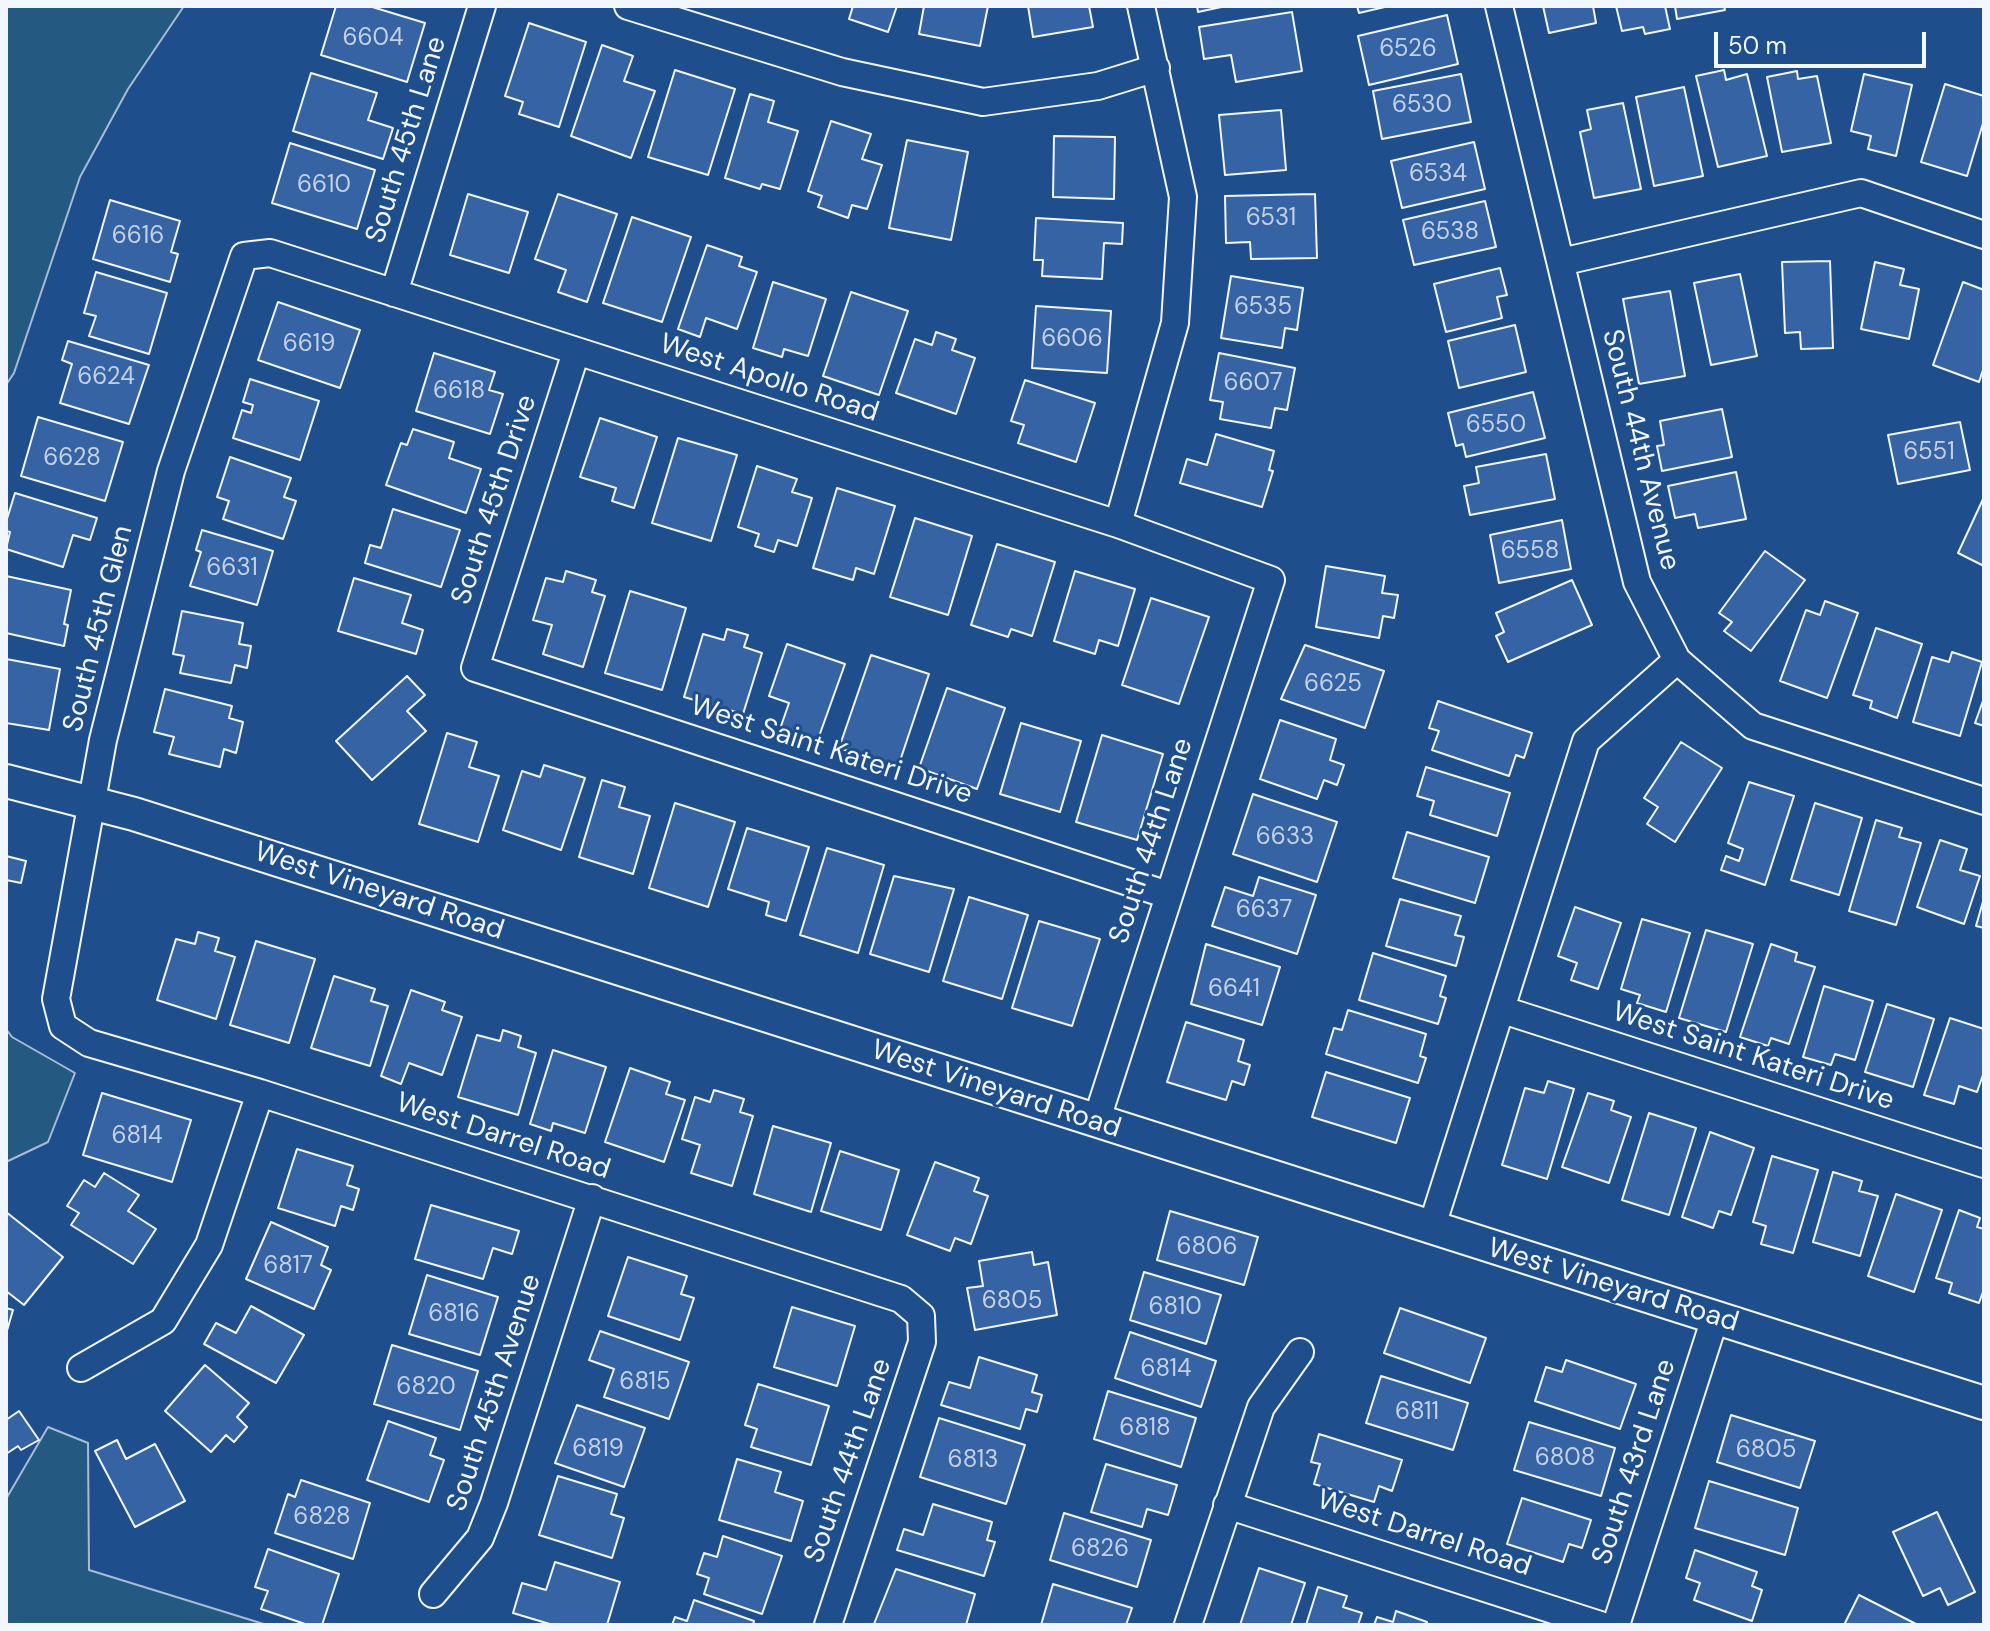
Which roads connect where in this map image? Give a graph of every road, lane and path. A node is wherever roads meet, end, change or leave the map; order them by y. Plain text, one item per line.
1 (482, 6) edge
2 (628, 6) edge
3 (1141, 6) edge
4 (1499, 6) edge
5 (1156, 68) junction
6 (1984, 235) edge
7 (244, 256) joint
8 (1561, 262) junction
9 (394, 293) junction
10 (576, 352) junction
11 (1118, 524) junction
12 (1271, 580) joint
13 (1677, 660) junction
14 (475, 668) joint
15 (6, 781) edge
16 (1984, 801) edge
17 (92, 802) junction
18 (1168, 895) junction
19 (1503, 1010) junction
20 (63, 1026) joint
21 (260, 1093) junction
22 (1096, 1122) junction
23 (1984, 1164) edge
24 (592, 1198) junction
25 (1431, 1229) junction
26 (921, 1316) joint
27 (1715, 1318) junction
28 (1300, 1352) dead end
29 (81, 1368) dead end
30 (1984, 1403) edge
31 (1227, 1505) junction
32 (433, 1594) dead end
33 (828, 1625) edge
34 (1188, 1625) edge
35 (1600, 1625) edge
36 (1616, 1625) edge

1 - 9 street, South 45th Lane
2 - 5 street
3 - 5 street
4 - 8 street, South 44th Avenue
5 - 11 street
6 - 8 street
7 - 9 street, West Apollo Road
7 - 17 street, South 45th Glen
8 - 13 street, South 44th Avenue
9 - 10 street, West Apollo Road
10 - 11 street, West Apollo Road
10 - 14 street, South 45th Drive
11 - 12 street, West Apollo Road
12 - 18 street, South 44th Lane
13 - 16 street
13 - 19 street
14 - 18 street, West Saint Kateri Drive
15 - 17 street, West Vineyard Road
17 - 20 street, South 45th Glen
17 - 22 street, West Vineyard Road
18 - 22 street, South 44th Lane
19 - 23 street, West Saint Kateri Drive
19 - 25 street
20 - 21 street, West Darrel Road
21 - 24 street, West Darrel Road
21 - 29 street
22 - 25 street, West Vineyard Road
24 - 26 street, West Darrel Road
24 - 32 street, South 45th Avenue
25 - 27 street, West Vineyard Road
26 - 33 street, South 44th Lane
27 - 30 street, West Vineyard Road
27 - 36 street, South 43rd Lane
28 - 31 street
31 - 34 street
31 - 35 street, West Darrel Road

